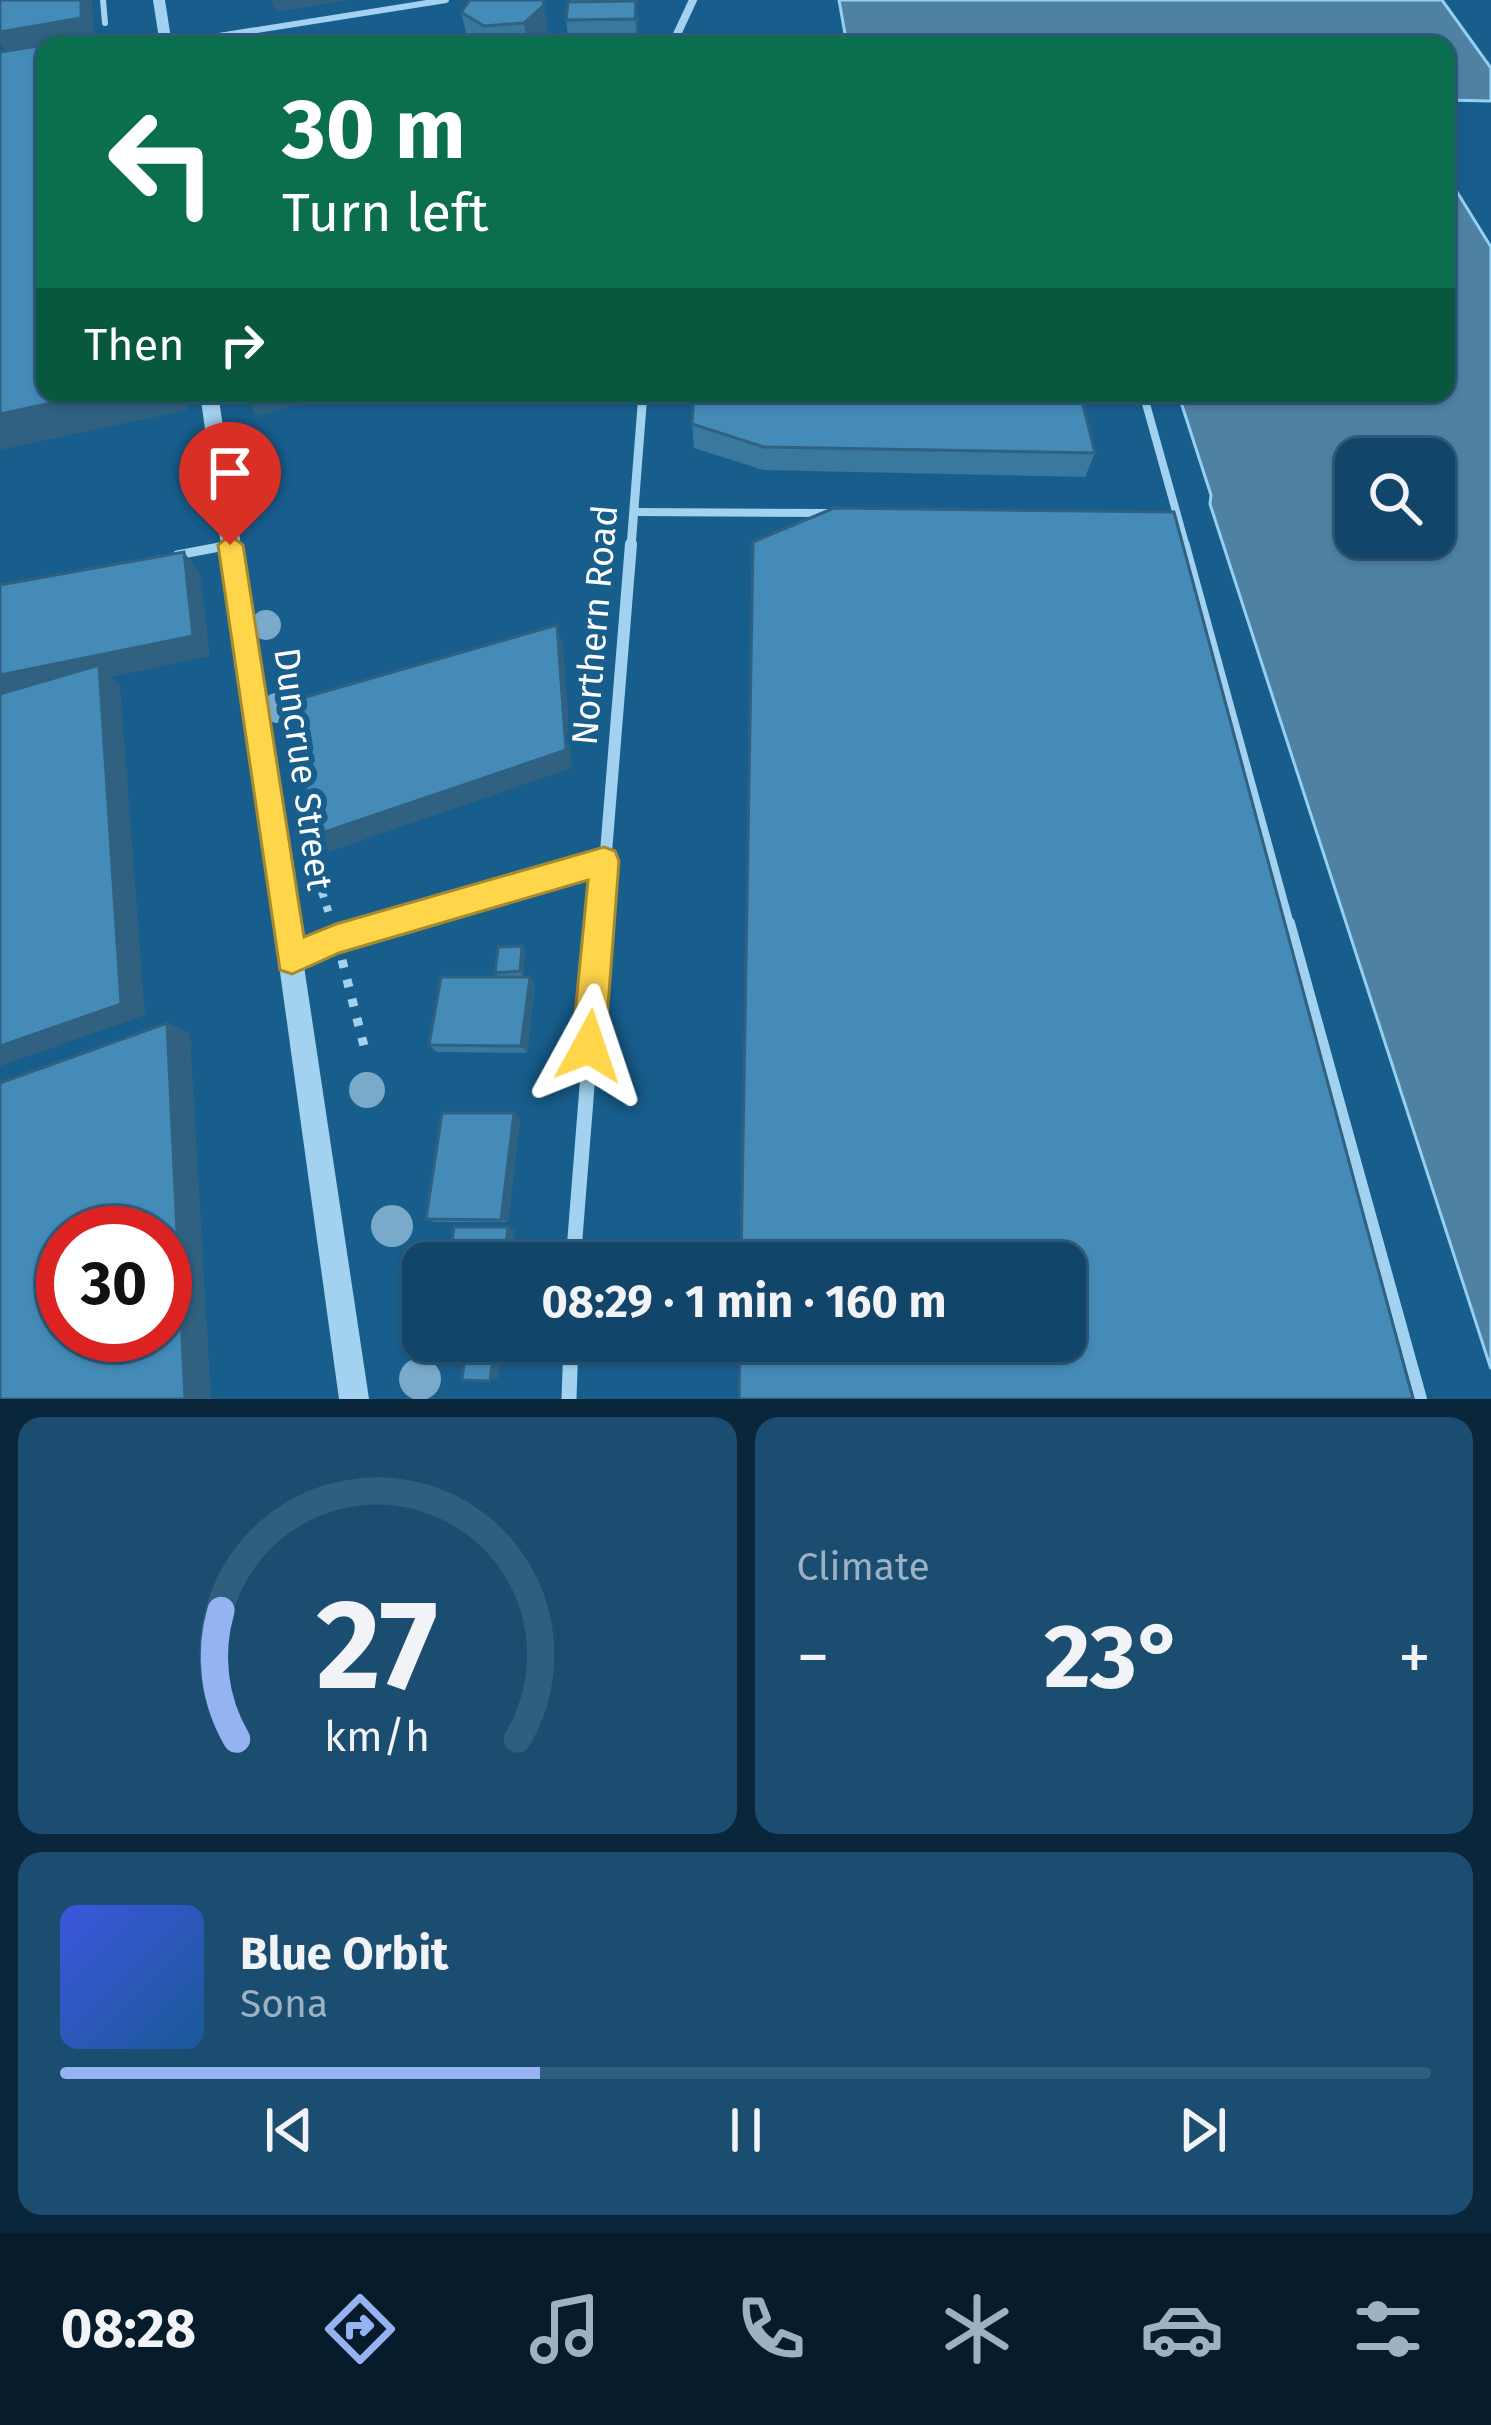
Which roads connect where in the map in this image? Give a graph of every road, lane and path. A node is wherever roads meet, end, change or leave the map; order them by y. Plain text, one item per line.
1 (103, 0) edge
2 (159, 0) edge
3 (446, 0) edge
4 (693, 0) edge
5 (105, 23) dead end
6 (165, 36) edge
7 (219, 36) edge
8 (676, 36) edge
9 (210, 402) edge
10 (642, 402) edge
11 (1146, 402) edge
12 (634, 512) junction
13 (852, 513) edge
14 (1156, 514) edge
15 (1180, 515) junction
16 (230, 545) junction
17 (157, 559) edge
18 (604, 861) junction
19 (292, 959) junction
20 (575, 1242) edge
21 (570, 1362) edge
22 (358, 1390) edge
23 (569, 1399) edge
24 (1421, 1399) edge

1 - 5 lane
2 - 6 street
3 - 7 lane
4 - 8 street
9 - 16 street, Duncrue Street
10 - 12 street, Northern Road
11 - 15 lane
12 - 13 lane
12 - 18 street, Northern Road
14 - 15 lane
15 - 24 lane
16 - 17 lane
16 - 19 street, Duncrue Street
18 - 19 street
18 - 20 street, Northern Road
19 - 22 street, Duncrue Street
21 - 23 street

